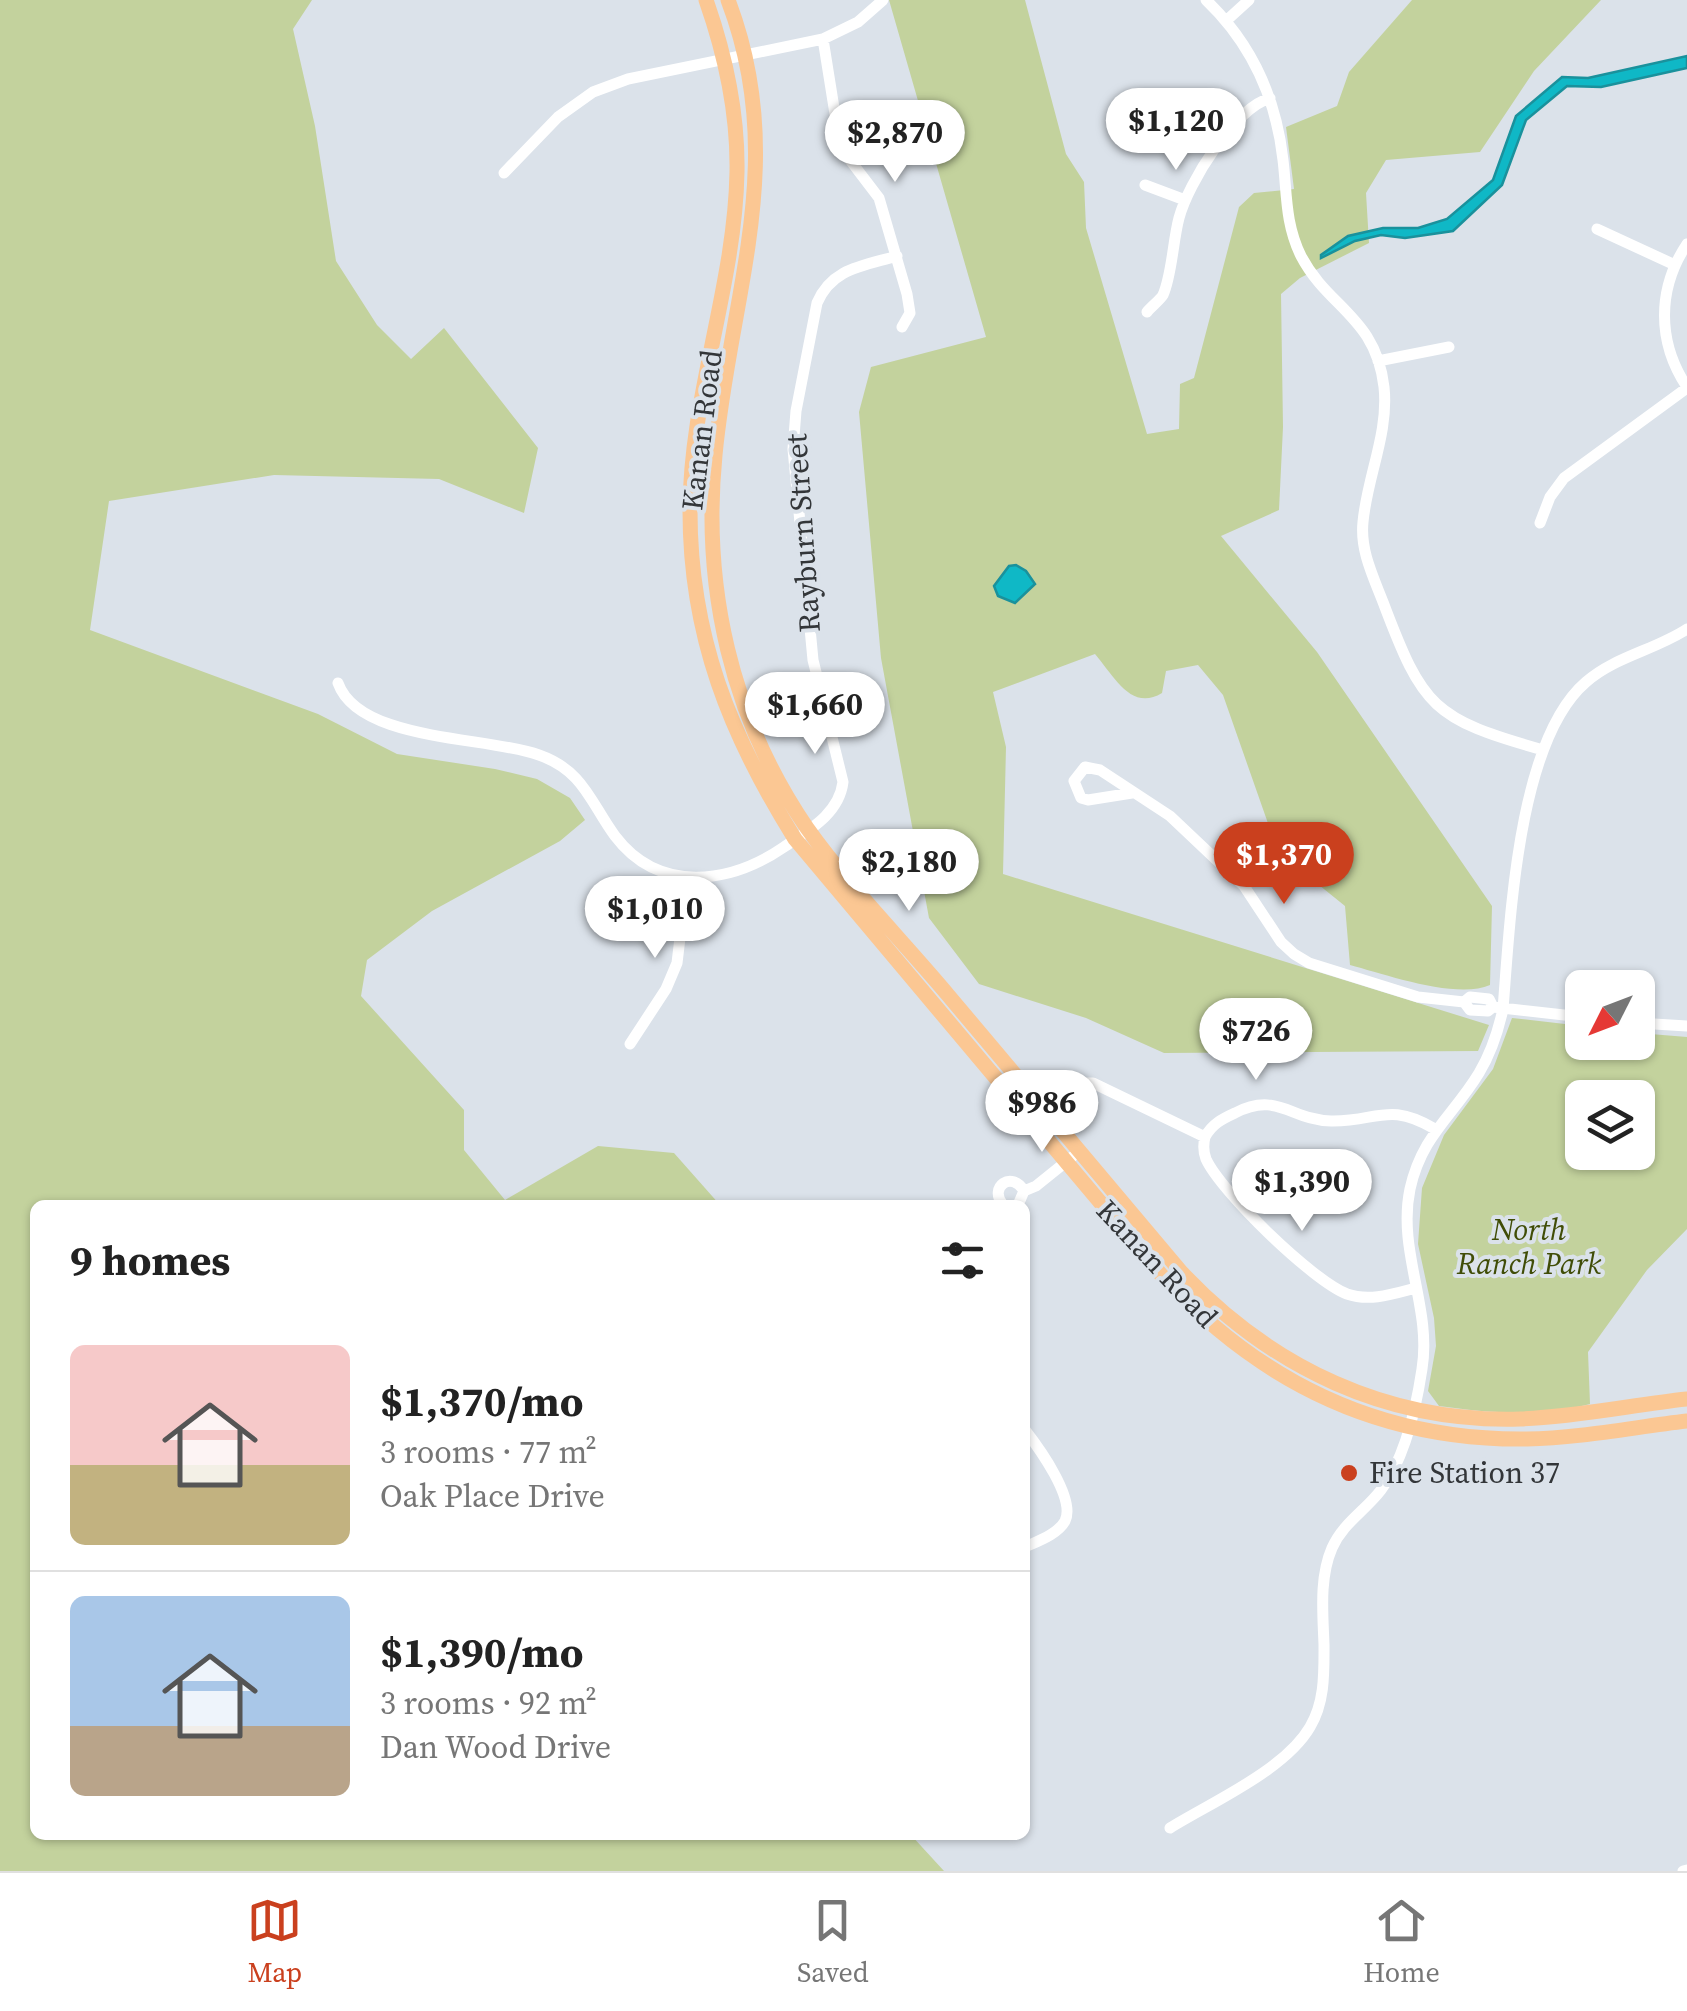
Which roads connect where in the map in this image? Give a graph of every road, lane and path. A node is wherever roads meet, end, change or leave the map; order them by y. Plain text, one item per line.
1 (706, 0) edge
2 (728, 0) edge
3 (883, 0) edge
4 (1206, 0) edge
5 (1249, 0) edge
6 (1227, 20) junction
7 (824, 39) junction
8 (743, 54) junction
9 (722, 58) junction
10 (1270, 98) junction
11 (504, 173) dead end
12 (1145, 185) dead end
13 (1184, 200) junction
14 (1597, 229) dead end
15 (1687, 244) edge
16 (897, 256) junction
17 (1675, 264) junction
18 (1147, 312) dead end
19 (902, 327) dead end
20 (1448, 347) dead end
21 (1378, 361) junction
22 (1687, 387) edge
23 (1540, 523) dead end
24 (1687, 629) edge
25 (338, 683) dead end
26 (1544, 750) junction
27 (1132, 792) junction
28 (802, 834) junction
29 (687, 879) junction
30 (1498, 1008) junction
31 (1565, 1015) edge
32 (1655, 1024) edge
33 (1687, 1026) edge
34 (630, 1044) dead end
35 (1075, 1083) dead end
36 (1435, 1129) junction
37 (1205, 1137) junction
38 (1072, 1156) junction
39 (1024, 1191) junction
40 (1000, 1200) edge
41 (1020, 1200) edge
42 (1416, 1288) junction
43 (1687, 1399) edge
44 (1412, 1410) junction
45 (1687, 1421) edge
46 (1408, 1428) junction
47 (1030, 1437) edge
48 (1030, 1544) edge
49 (1170, 1828) dead end

1 - 9 main road, Kanan Road
2 - 8 main road, Kanan Road
3 - 7 street
4 - 6 street
5 - 6 street
6 - 10 street
7 - 8 street
7 - 16 street
8 - 9 street
8 - 28 main road, Kanan Road
9 - 11 street
9 - 28 main road, Kanan Road
10 - 13 street
10 - 21 street
12 - 13 street
13 - 18 street
14 - 17 street
15 - 17 street
16 - 19 street
16 - 28 street, Rayburn Street
17 - 22 street
20 - 21 street
21 - 26 street
22 - 23 street
24 - 26 street
25 - 29 street, Rayburn Street
26 - 30 street
27 - 27 street
27 - 30 street
28 - 29 street, Rayburn Street
28 - 38 main road, Kanan Road
29 - 34 street
30 - 31 street
30 - 36 street
32 - 33 street
35 - 37 street
36 - 37 street
36 - 42 street
37 - 42 street
38 - 39 street
38 - 44 main road, Kanan Road
38 - 46 main road, Kanan Road
39 - 40 street
39 - 41 street
42 - 44 street
43 - 44 main road, Kanan Road
44 - 46 street
45 - 46 main road, Kanan Road
46 - 49 street
47 - 48 street

